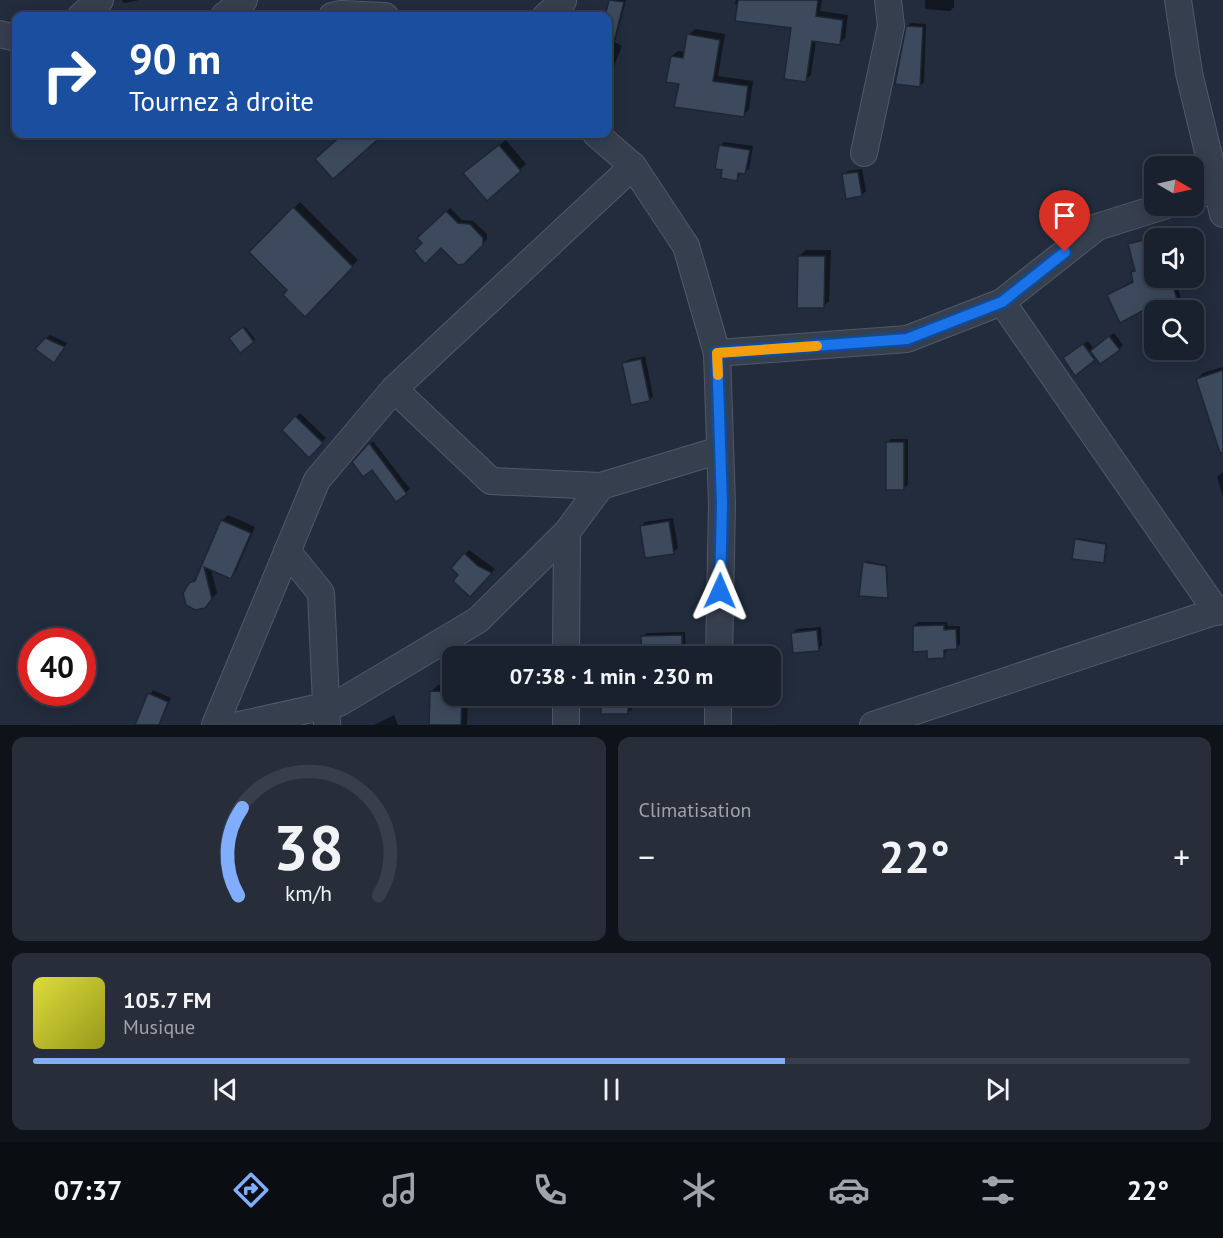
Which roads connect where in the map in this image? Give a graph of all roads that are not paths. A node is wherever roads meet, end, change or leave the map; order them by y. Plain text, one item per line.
1 (100, 0) edge
2 (243, 0) edge
3 (888, 0) edge
4 (1178, 0) edge
5 (86, 12) edge
6 (229, 12) edge
7 (601, 138) edge
8 (864, 153) dead end
9 (633, 166) junction
10 (1205, 192) edge
11 (1144, 212) edge
12 (1223, 214) edge
13 (1002, 302) junction
14 (717, 353) junction
15 (394, 389) junction
16 (720, 450) junction
17 (601, 486) junction
18 (567, 532) junction
19 (287, 551) junction
20 (1220, 610) edge
21 (566, 646) edge
22 (719, 646) edge
23 (566, 706) edge
24 (718, 706) edge
25 (328, 716) edge
26 (215, 725) edge
27 (239, 725) edge
28 (566, 725) edge
29 (718, 725) edge
30 (873, 725) edge

1 - 5 street
2 - 6 street
3 - 8 street
4 - 10 street
7 - 9 street
9 - 14 street
9 - 15 street
10 - 12 street
11 - 13 street
13 - 14 street
13 - 20 street
14 - 16 street
15 - 17 street
15 - 19 street
16 - 17 street
16 - 22 street
17 - 18 street
18 - 21 street
18 - 25 street
19 - 25 street
19 - 26 street
20 - 30 street
23 - 28 street
24 - 29 street
25 - 27 street

